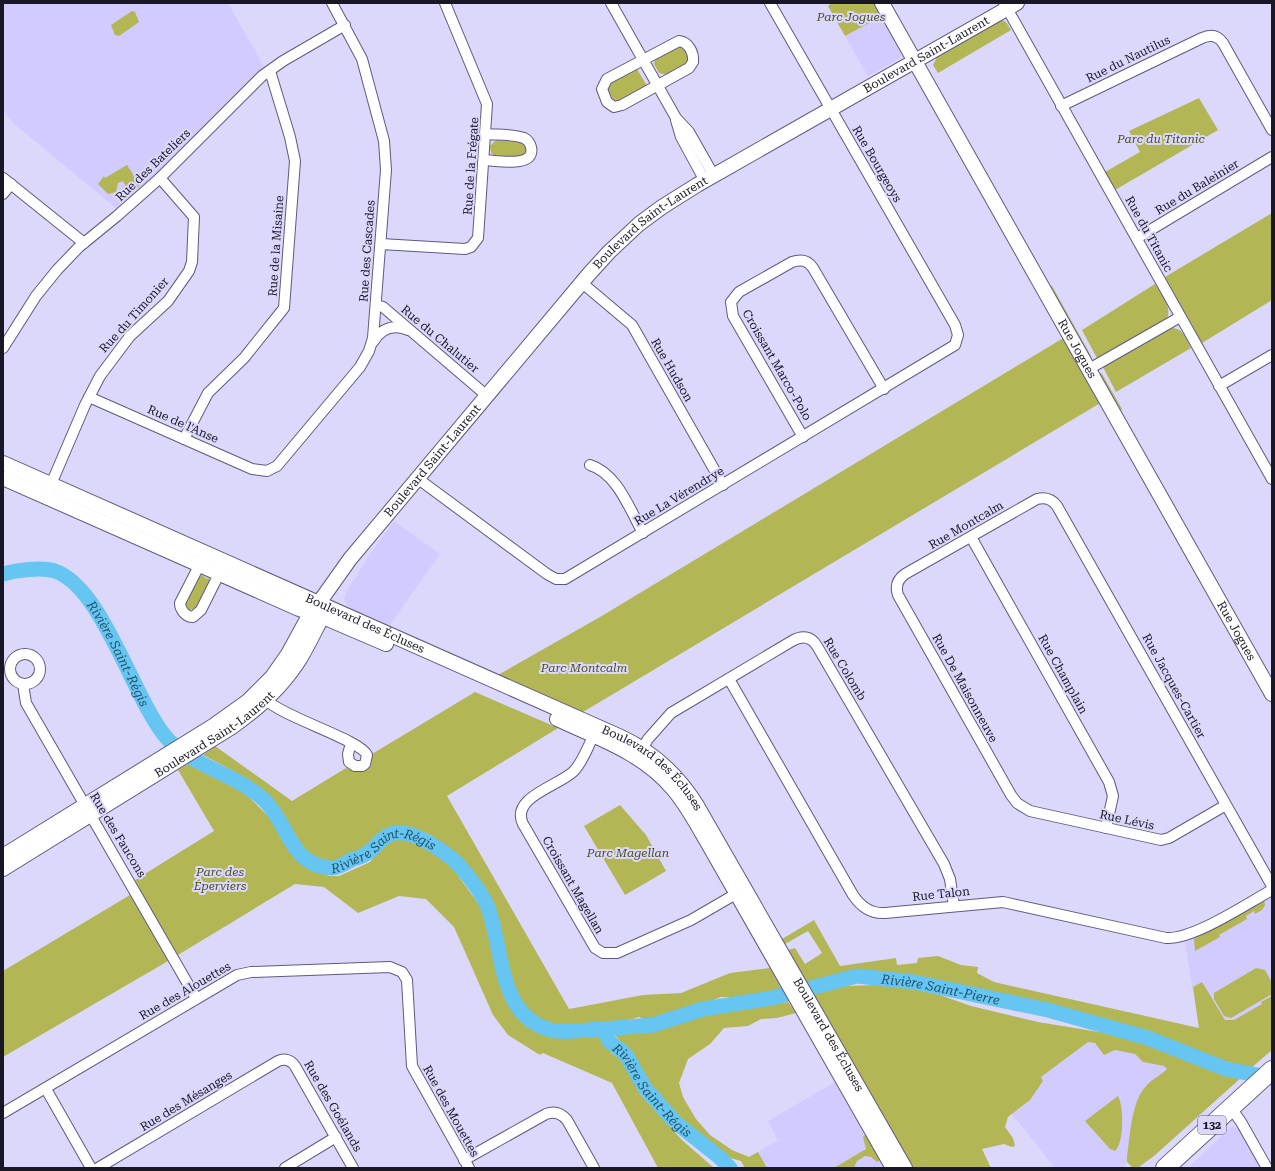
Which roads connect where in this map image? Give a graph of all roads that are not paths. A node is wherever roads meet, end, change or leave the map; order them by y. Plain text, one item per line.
1 (332, 3) edge
2 (445, 3) edge
3 (611, 3) edge
4 (770, 3) edge
5 (882, 3) edge
6 (1009, 5) edge
7 (345, 25) junction
8 (643, 59) junction
9 (914, 60) junction
10 (270, 71) junction
11 (658, 86) junction
12 (1061, 106) junction
13 (830, 109) junction
14 (1272, 130) edge
15 (486, 134) junction
16 (1272, 158) edge
17 (484, 160) junction
18 (160, 178) junction
19 (710, 178) junction
20 (7, 181) edge
21 (3, 194) edge
22 (1137, 238) junction
23 (84, 243) junction
24 (381, 244) junction
25 (582, 282) junction
26 (376, 305) junction
27 (1180, 317) junction
28 (411, 331) junction
29 (958, 338) joint
30 (372, 344) junction
31 (3, 348) edge
32 (1272, 355) edge
33 (1089, 369) junction
34 (1220, 386) junction
35 (884, 389) junction
36 (486, 395) junction
37 (89, 397) junction
38 (803, 438) junction
39 (184, 439) junction
40 (3, 463) edge
41 (590, 465) dead end
42 (267, 472) joint
43 (3, 478) edge
44 (417, 478) junction
45 (1272, 479) edge
46 (724, 485) junction
47 (48, 490) junction
48 (1051, 500) joint
49 (643, 533) junction
50 (971, 537) junction
51 (203, 558) junction
52 (225, 561) junction
53 (219, 574) junction
54 (898, 583) joint
55 (320, 610) junction
56 (729, 679) junction
57 (23, 684) dead end
58 (1272, 694) edge
59 (266, 700) junction
60 (595, 731) junction
61 (351, 743) dead end
62 (194, 744) junction
63 (640, 753) junction
64 (1017, 803) joint
65 (1226, 805) junction
66 (88, 810) junction
67 (1106, 828) junction
68 (3, 856) edge
69 (3, 869) edge
70 (1272, 886) edge
71 (1272, 890) edge
72 (741, 891) junction
73 (954, 906) junction
74 (402, 972) joint
75 (196, 998) junction
76 (802, 1000) junction
77 (288, 1060) joint
78 (1267, 1075) edge
79 (46, 1089) junction
80 (1231, 1108) junction
81 (3, 1113) edge
82 (336, 1137) junction
83 (466, 1164) edge
84 (1168, 1167) edge
85 (91, 1168) edge
86 (98, 1168) edge
87 (285, 1168) edge
88 (353, 1168) edge
89 (594, 1168) edge
90 (893, 1168) edge
91 (905, 1168) edge
92 (1267, 1168) edge

1 - 7 street, Rue des Cascades
2 - 15 street, Rue de la Frégate
3 - 8 street
4 - 13 street, Rue Bourgeoys
5 - 9 street, Rue Jogues
6 - 9 street, Boulevard Saint-Laurent
6 - 12 street, Rue du Titanic
7 - 10 street, Rue des Bateliers
7 - 24 street, Rue des Cascades
8 - 11 street
8 - 11 street
8 - 11 street
9 - 13 street, Boulevard Saint-Laurent
9 - 33 street, Rue Jogues
10 - 18 street, Rue des Bateliers
10 - 39 street, Rue de la Misaine
11 - 19 street
12 - 14 street, Rue du Nautilus
12 - 22 street, Rue du Titanic
13 - 19 street, Boulevard Saint-Laurent
13 - 29 street, Rue Bourgeoys
15 - 17 street, Rue de la Frégate
15 - 17 street
16 - 22 street, Rue du Baleinier
17 - 24 street, Rue de la Frégate
18 - 23 street, Rue des Bateliers
18 - 37 street, Rue du Timonier
19 - 25 street, Boulevard Saint-Laurent
20 - 21 street
20 - 23 street
22 - 27 street, Rue du Titanic
23 - 31 street, Rue des Bateliers
24 - 26 street, Rue des Cascades
25 - 36 street, Boulevard Saint-Laurent
25 - 46 street, Rue Hudson
26 - 28 street, Rue du Chalutier
26 - 30 street, Rue des Cascades
27 - 33 street
27 - 34 street, Rue du Titanic
28 - 30 street
28 - 36 street, Rue du Chalutier
29 - 35 street, Rue La Vérendrye
30 - 42 street, Rue des Cascades
32 - 34 street
33 - 58 street, Rue Jogues
34 - 45 street, Rue du Titanic
35 - 38 street, Rue La Vérendrye
35 - 38 street, Croissant Marco-Polo
36 - 44 street, Boulevard Saint-Laurent
37 - 39 street, Rue de l'Anse
37 - 47 street, Rue du Timonier
38 - 46 street, Rue La Vérendrye
39 - 42 street, Rue de l'Anse
40 - 47 street, Boulevard des Écluses
41 - 49 street
43 - 47 street, Boulevard des Écluses
44 - 49 street, Rue La Vérendrye
44 - 55 street, Boulevard Saint-Laurent
46 - 49 street, Rue La Vérendrye
47 - 51 street, Boulevard des Écluses
48 - 50 street, Rue Montcalm
48 - 65 street, Rue Jacques-Cartier
50 - 54 street, Rue Montcalm
50 - 67 street, Rue Champlain
51 - 52 street, Boulevard des Écluses
51 - 53 street, Boulevard des Écluses
51 - 53 street
52 - 53 street
52 - 55 street, Boulevard des Écluses
53 - 55 street, Boulevard des Écluses
54 - 64 street, Rue De Maisonneuve
55 - 59 street, Boulevard Saint-Laurent
55 - 60 street, Boulevard des Écluses
55 - 62 street, Boulevard Saint-Laurent
56 - 63 street, Rue Colomb
56 - 73 street, Rue Talon
56 - 73 street, Rue Colomb
57 - 66 street, Rue des Faucons
59 - 61 street
59 - 62 street, Boulevard Saint-Laurent
60 - 63 street, Boulevard des Écluses
60 - 72 street, Croissant Magellan
62 - 66 street, Boulevard Saint-Laurent
63 - 72 street, Boulevard des Écluses
64 - 67 street, Rue Lévis
65 - 67 street, Rue Lévis
65 - 70 street, Rue Jacques-Cartier
66 - 68 street, Boulevard Saint-Laurent
66 - 69 street, Boulevard Saint-Laurent
66 - 75 street, Rue des Faucons
71 - 73 street, Rue Talon
72 - 76 street, Boulevard des Écluses
74 - 75 street, Rue des Alouettes
74 - 83 street, Rue des Mouettes
75 - 79 street, Rue des Alouettes
76 - 90 street, Boulevard des Écluses
76 - 91 street, Boulevard des Écluses
77 - 82 street, Rue des Goélands
77 - 86 street, Rue des Mésanges
78 - 80 highway, 132
79 - 81 street, Rue des Alouettes
79 - 85 street
80 - 84 highway, 132
80 - 92 street
82 - 87 street
82 - 88 street, Rue des Goélands
83 - 89 street

